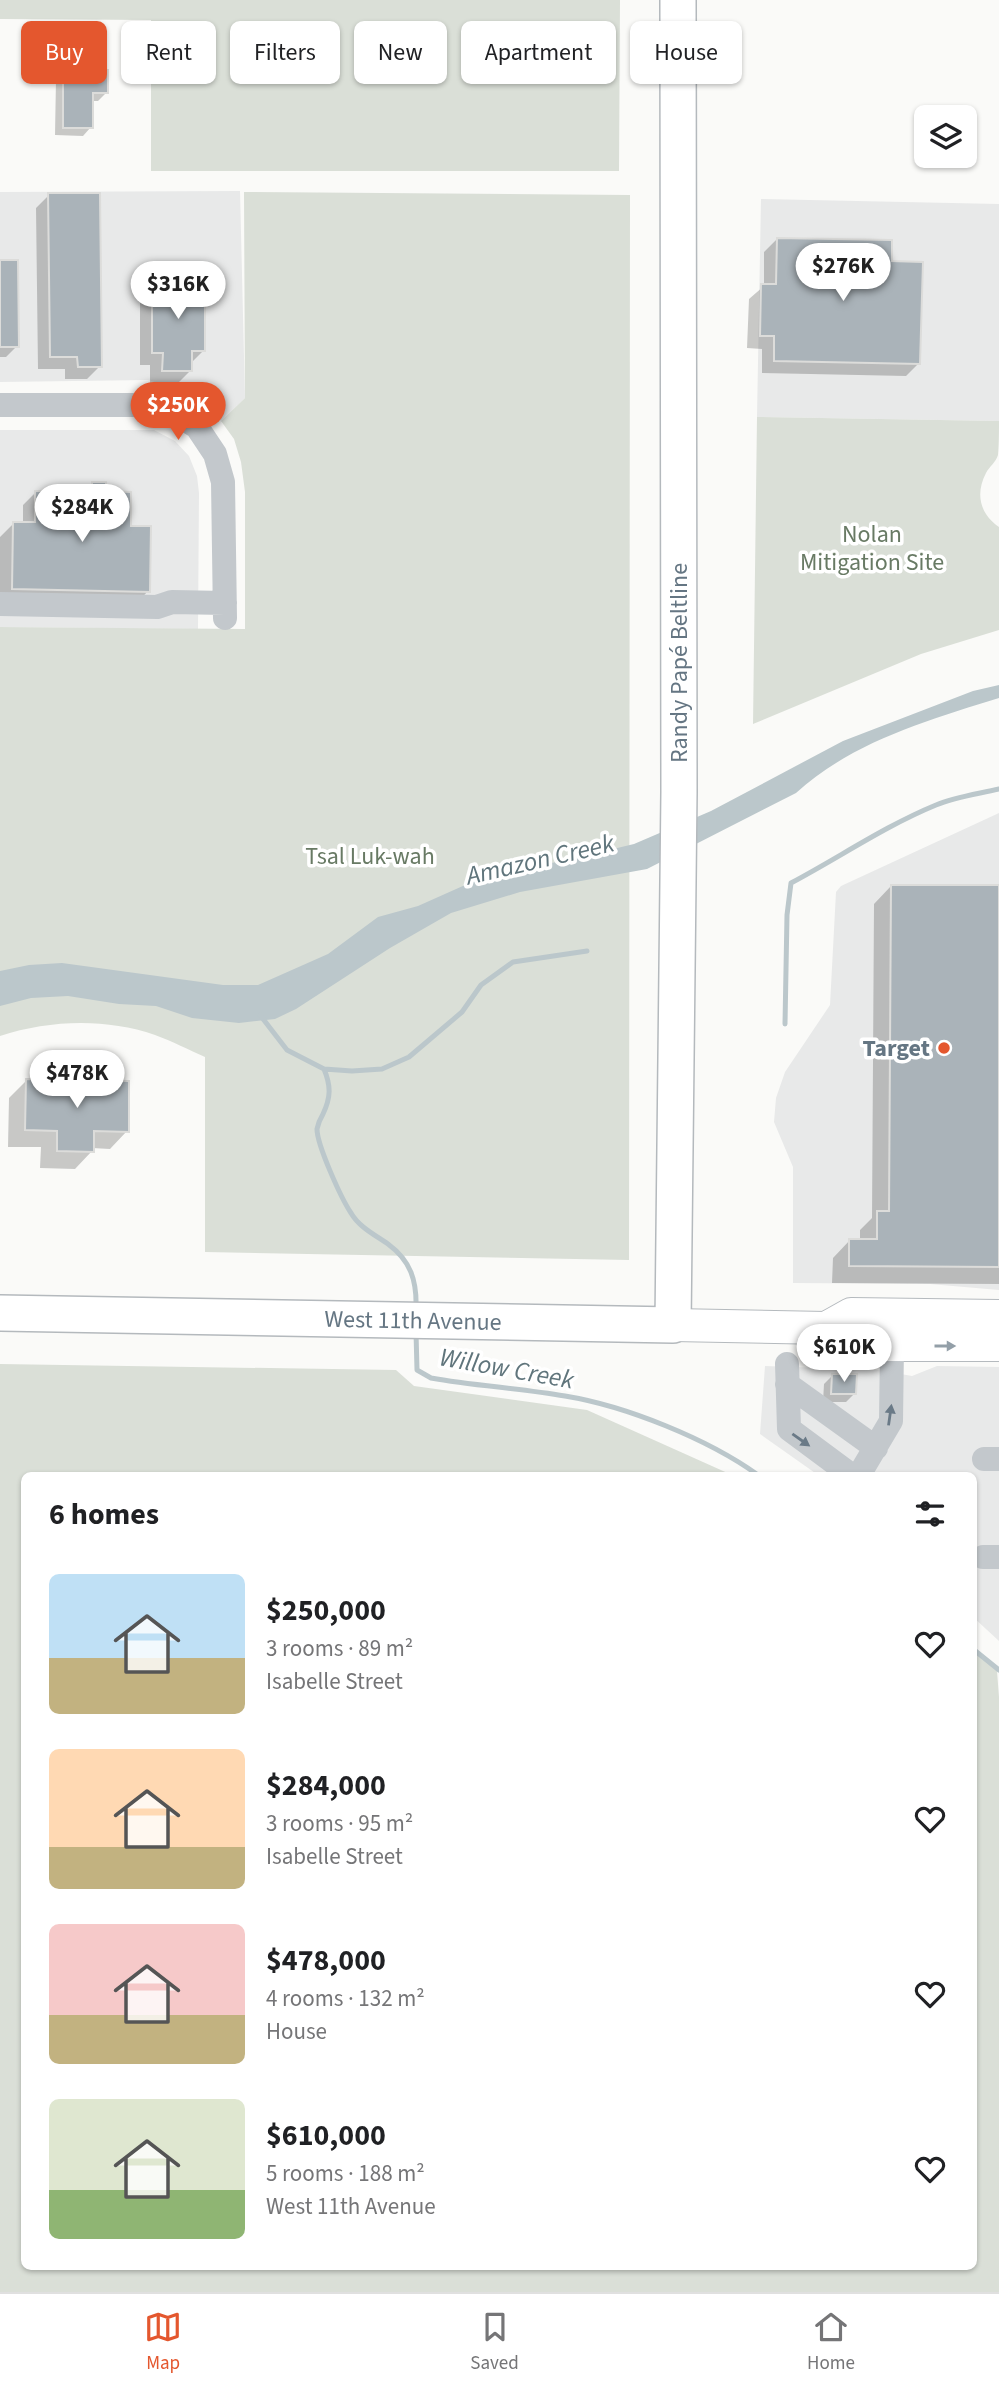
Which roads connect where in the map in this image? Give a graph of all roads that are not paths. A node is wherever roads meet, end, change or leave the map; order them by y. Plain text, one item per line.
1 (678, 0) edge
2 (0, 405) edge
3 (0, 604) edge
4 (0, 1313) edge
5 (999, 1316) edge
6 (673, 1325) junction
7 (826, 1328) junction
8 (999, 1345) edge
9 (892, 1346) junction
10 (876, 1448) junction
11 (847, 1472) edge
12 (861, 1472) edge

1 - 6 highway, Randy Papé Beltline
2 - 3 street
4 - 6 highway, West 11th Avenue
5 - 7 main road, West 11th Avenue
6 - 7 main road, West 11th Avenue
7 - 9 main road, West 11th Avenue
9 -> 8 main road, West 11th Avenue
10 -> 9 street
10 -> 11 street
10 - 12 street

